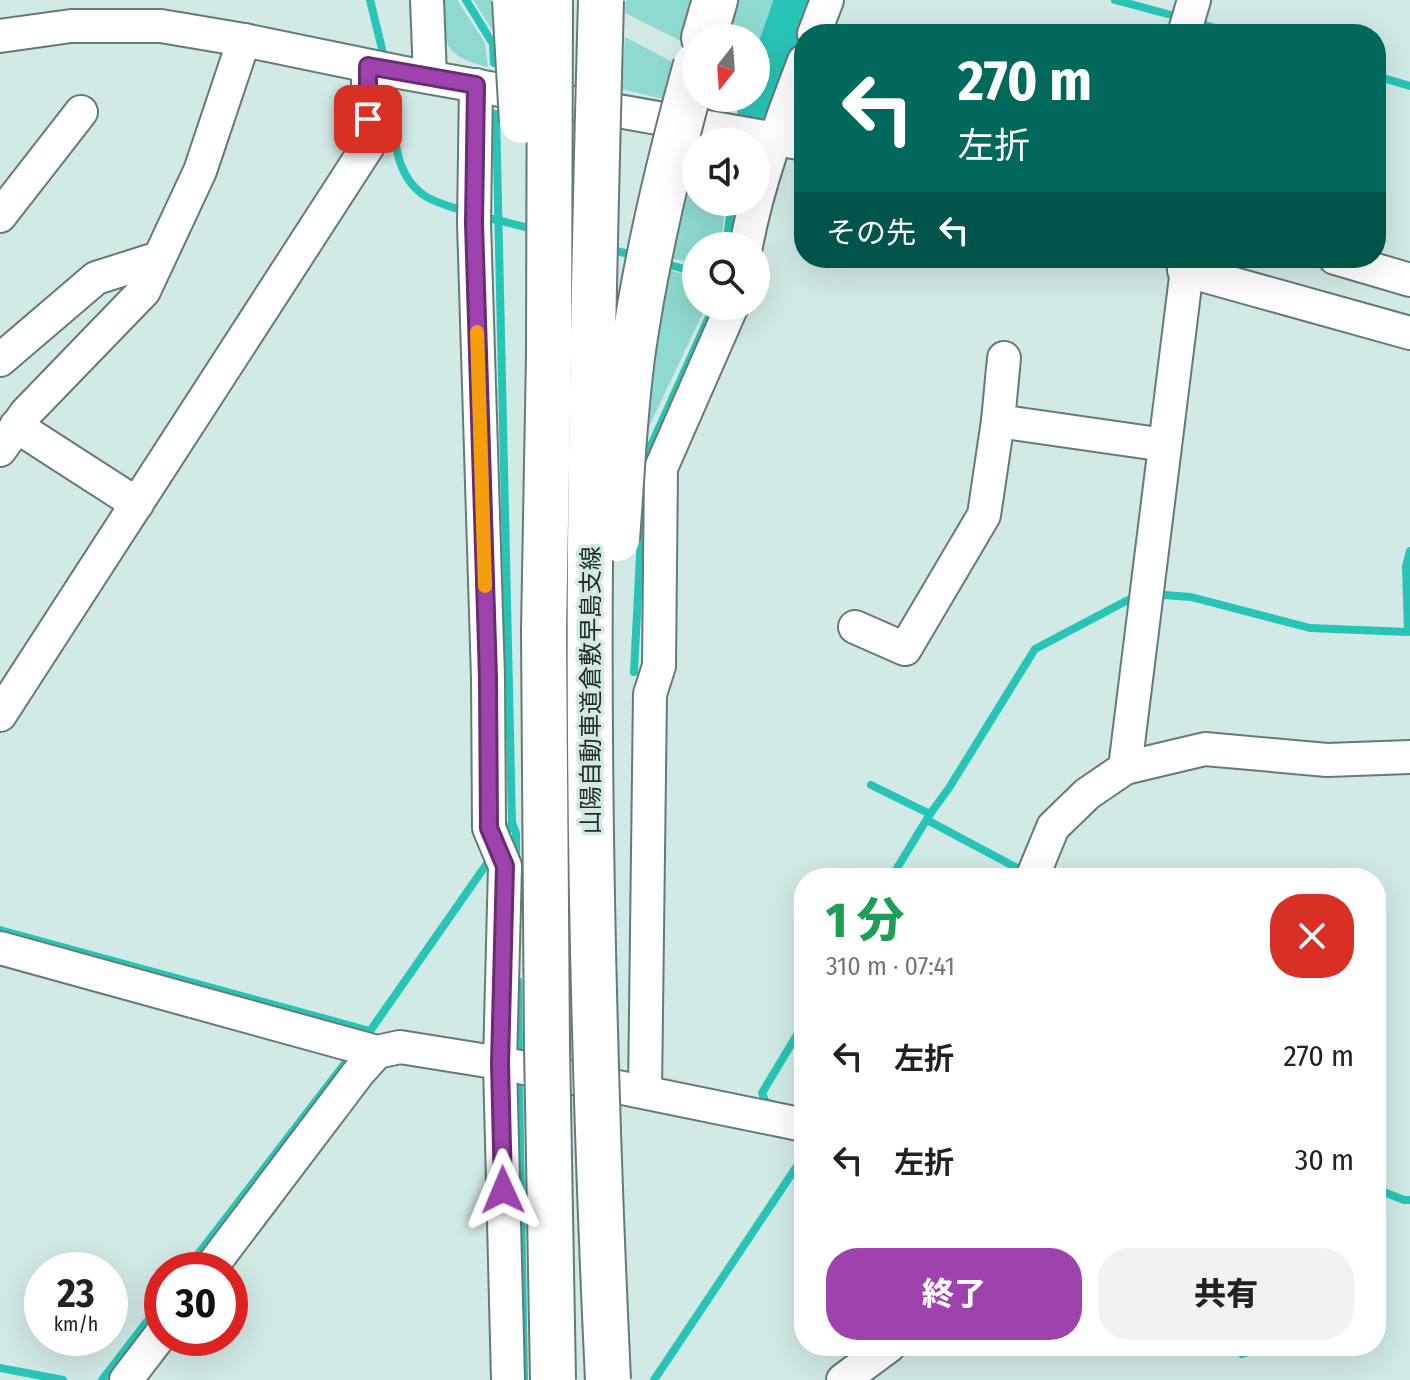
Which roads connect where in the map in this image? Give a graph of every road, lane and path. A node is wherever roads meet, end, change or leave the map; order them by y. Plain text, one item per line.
1 (427, 0) edge
2 (515, 0) edge
3 (550, 0) edge
4 (601, 0) edge
5 (715, 0) edge
6 (827, 0) edge
7 (1194, 0) edge
8 (70, 13) edge
9 (708, 24) edge
10 (818, 24) edge
11 (1187, 24) edge
12 (0, 36) edge
13 (244, 40) junction
14 (368, 66) junction
15 (415, 75) junction
16 (476, 85) junction
17 (81, 112) dead end
18 (683, 112) edge
19 (794, 118) edge
20 (790, 141) edge
21 (4, 205) edge
22 (752, 232) edge
23 (159, 258) junction
24 (1184, 268) edge
25 (1196, 268) edge
26 (1369, 268) edge
27 (1410, 280) edge
28 (726, 320) edge
29 (1410, 333) edge
30 (1004, 358) dead end
31 (0, 360) edge
32 (998, 421) junction
33 (8, 438) edge
34 (1165, 445) junction
35 (137, 504) junction
36 (855, 627) dead end
37 (544, 631) junction
38 (590, 708) junction
39 (0, 715) edge
40 (1410, 757) edge
41 (1125, 768) junction
42 (1036, 868) edge
43 (0, 948) edge
44 (377, 1052) junction
45 (500, 1063) junction
46 (645, 1092) junction
47 (794, 1123) edge
48 (223, 1252) edge
49 (144, 1356) edge
50 (875, 1356) edge
51 (126, 1380) edge
52 (508, 1380) edge
53 (553, 1380) edge
54 (608, 1380) edge
55 (843, 1380) edge

1 - 15 street
2 - 37 highway, bridge
3 - 37 highway, 山陽自動車道倉敷早島支線, bridge
4 - 38 highway, 山陽自動車道倉敷早島支線, bridge
5 - 9 highway
6 - 10 street
7 - 11 street
8 - 12 street
8 - 13 street
13 - 14 street
13 - 23 street
14 - 15 street
14 - 35 street
15 - 16 street
16 - 20 street
16 - 45 street
17 - 21 street
18 - 38 highway, bridge
19 - 20 street
20 - 22 street
23 - 31 street
23 - 33 street
24 - 34 street
25 - 29 street
26 - 27 street
28 - 46 street
30 - 32 street
32 - 34 street
32 - 36 street
33 - 35 street
34 - 41 street
35 - 39 street
37 - 53 highway, 山陽自動車道倉敷早島支線, bridge
38 - 54 highway, 山陽自動車道倉敷早島支線, bridge
40 - 41 street
41 - 42 street
43 - 44 street
44 - 45 street
44 - 48 street
45 - 46 street
45 - 52 street
46 - 47 street
49 - 51 street
50 - 55 street

